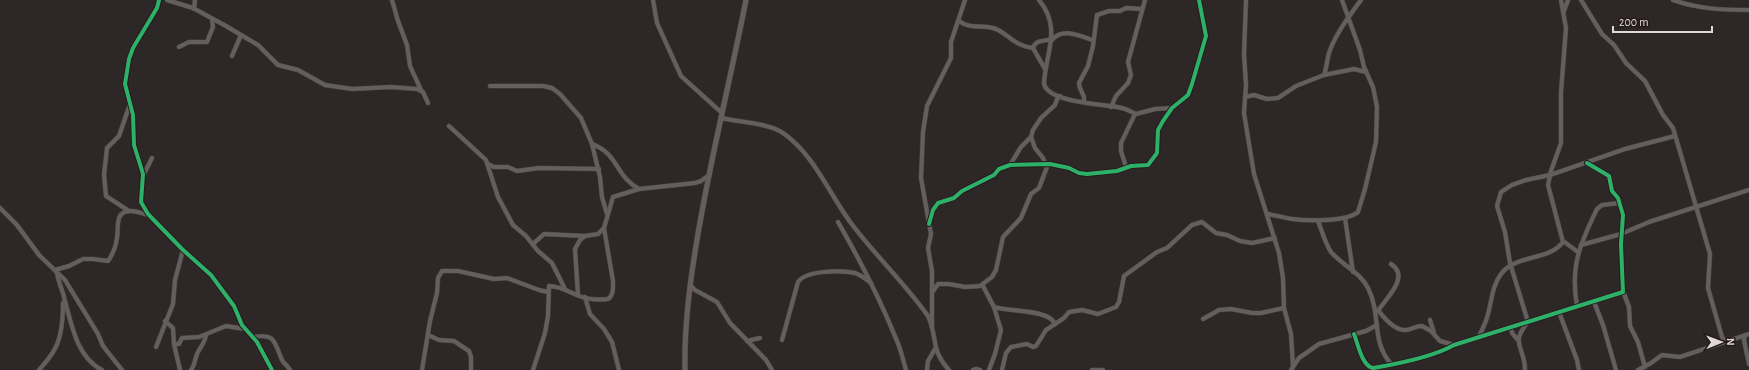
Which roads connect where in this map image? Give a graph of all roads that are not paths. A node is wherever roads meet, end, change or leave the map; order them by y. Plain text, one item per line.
1 (159, 0) edge
2 (167, 0) edge
3 (195, 0) edge
4 (392, 0) edge
5 (653, 0) edge
6 (746, 0) edge
7 (965, 0) edge
8 (1039, 0) edge
9 (1145, 0) edge
10 (1199, 0) edge
11 (1246, 0) edge
12 (1342, 0) edge
13 (1362, 0) edge
14 (1561, 0) edge
15 (1568, 0) edge
16 (1581, 0) edge
17 (1673, 0) edge
18 (194, 9) junction
19 (1142, 9) junction
20 (1749, 10) edge
21 (1564, 12) junction
22 (1348, 17) junction
23 (212, 19) junction
24 (959, 21) junction
25 (241, 35) junction
26 (1052, 40) junction
27 (1093, 40) junction
28 (179, 47) dead end
29 (1033, 48) junction
30 (232, 56) dead end
31 (1045, 70) junction
32 (1366, 72) junction
33 (1324, 75) junction
34 (490, 86) dead end
35 (421, 90) junction
36 (1060, 96) junction
37 (1246, 97) junction
38 (428, 102) dead end
39 (1084, 102) junction
40 (130, 103) junction
41 (1111, 107) junction
42 (1172, 108) junction
43 (1135, 114) junction
44 (722, 115) junction
45 (449, 126) dead end
46 (1676, 136) junction
47 (1031, 137) junction
48 (592, 144) junction
49 (152, 158) dead end
50 (1045, 163) junction
51 (1588, 163) junction
52 (488, 164) junction
53 (1010, 165) junction
54 (1126, 167) junction
55 (599, 169) junction
56 (1550, 175) junction
57 (143, 176) junction
58 (709, 176) junction
59 (639, 189) junction
60 (1749, 190) edge
61 (1619, 203) junction
62 (1696, 206) junction
63 (0, 208) edge
64 (129, 211) junction
65 (607, 214) junction
66 (1267, 214) junction
67 (149, 215) junction
68 (1345, 218) junction
69 (1318, 221) junction
70 (838, 222) dead end
71 (929, 224) junction
72 (604, 228) junction
73 (1621, 234) junction
74 (585, 236) junction
75 (1275, 238) junction
76 (1563, 241) junction
77 (533, 244) junction
78 (1581, 245) junction
79 (182, 250) junction
80 (1578, 252) junction
81 (1391, 264) dead end
82 (1511, 266) junction
83 (56, 271) junction
84 (1353, 272) junction
85 (871, 283) junction
86 (690, 285) junction
87 (983, 286) junction
88 (565, 289) junction
89 (1624, 291) junction
90 (548, 292) junction
91 (931, 294) junction
92 (578, 295) junction
93 (584, 297) junction
94 (64, 299) junction
95 (1594, 302) junction
96 (1577, 306) junction
97 (994, 307) junction
98 (1284, 308) junction
99 (1378, 312) junction
100 (1559, 312) junction
101 (1203, 319) dead end
102 (1430, 320) dead end
103 (165, 321) junction
104 (1528, 322) junction
105 (1055, 324) junction
106 (1377, 325) junction
107 (1511, 327) junction
108 (245, 329) junction
109 (932, 330) junction
110 (1354, 334) junction
111 (206, 335) junction
112 (428, 335) junction
113 (1747, 335) edge
114 (1435, 336) junction
115 (253, 337) junction
116 (1479, 337) junction
117 (760, 338) dead end
118 (782, 340) dead end
119 (1518, 340) junction
120 (747, 341) junction
121 (1726, 341) junction
122 (174, 344) junction
123 (1454, 345) junction
124 (156, 347) dead end
125 (935, 349) junction
126 (1749, 364) edge
127 (1392, 365) junction
128 (1645, 367) junction
129 (1292, 368) edge
130 (39, 370) edge
131 (102, 370) edge
132 (122, 370) edge
133 (180, 370) edge
134 (191, 370) edge
135 (272, 370) edge
136 (290, 370) edge
137 (422, 370) edge
138 (471, 370) edge
139 (532, 370) edge
140 (620, 370) edge
141 (685, 370) edge
142 (772, 370) edge
143 (906, 370) edge
144 (926, 370) edge
145 (949, 370) edge
146 (972, 370) edge
147 (980, 370) edge
148 (989, 370) edge
149 (1002, 370) edge
150 (1092, 370) edge
151 (1103, 370) edge
152 (1525, 370) edge
153 (1579, 370) edge
154 (1616, 370) edge
155 (1638, 370) edge

1 - 40 street
2 - 18 street
3 - 18 street
4 - 35 street
5 - 44 street
6 - 44 main road
7 - 24 street
8 - 26 street
9 - 19 street
10 - 42 street
11 - 37 street
12 - 22 street
13 - 22 street
14 - 21 street
15 - 21 street
16 - 46 street
17 - 20 street
18 - 23 street
19 - 27 street
19 - 41 street
21 - 56 street
22 - 32 street
22 - 33 street
23 - 25 street
23 - 28 street
24 - 29 street
24 - 71 street
25 - 30 street
25 - 35 street
26 - 27 street
26 - 29 street
26 - 31 street
27 - 39 street
29 - 31 street
31 - 36 street
32 - 33 street
32 - 68 street
33 - 37 street
34 - 48 street
35 - 38 street
36 - 39 street
36 - 47 street
37 - 66 street
39 - 41 street
40 - 57 street
40 - 64 street
41 - 43 street
42 - 43 street
42 - 54 street
43 - 54 street
44 - 58 main road
44 - 109 street
45 - 52 street
46 - 51 street
46 - 62 street
47 - 50 street
47 - 53 street
48 - 55 street
48 - 59 street
49 - 57 street
50 - 53 street
50 - 54 street
50 - 87 street
51 - 56 street
51 - 61 street
52 - 55 street
52 - 77 street
53 - 71 street
55 - 65 street
56 - 76 street
56 - 82 street
57 - 67 street
58 - 59 street
58 - 86 main road
59 - 65 street
60 - 62 street
61 - 73 street
61 - 78 street
62 - 73 street
62 - 121 street
63 - 83 street
64 - 67 street
64 - 83 street
65 - 72 street
66 - 69 street
66 - 75 street
67 - 79 street
68 - 69 street
68 - 84 street
69 - 84 street
70 - 85 street
71 - 91 street
72 - 74 street
72 - 93 street
73 - 78 street
73 - 89 street
74 - 77 street
74 - 92 street
75 - 98 street
75 - 105 street
76 - 80 street
76 - 82 street
77 - 88 street
78 - 80 street
79 - 103 street
79 - 108 street
80 - 96 street
81 - 99 street
82 - 104 street
82 - 116 street
83 - 94 street
83 - 132 street
84 - 99 street
85 - 118 street
85 - 143 street
86 - 120 street
86 - 141 main road
87 - 91 street
87 - 97 street
88 - 90 street
88 - 92 street
89 - 95 street
89 - 128 street
90 - 112 street
90 - 139 street
91 - 109 street
92 - 93 street
93 - 140 street
94 - 130 street
94 - 131 street
95 - 96 street
95 - 154 street
96 - 100 street
97 - 105 street
97 - 148 street
98 - 101 street
98 - 129 street
99 - 106 street
99 - 114 street
100 - 104 street
100 - 153 street
102 - 114 street
103 - 122 street
103 - 124 street
104 - 107 street
104 - 119 street
105 - 149 street
106 - 110 street
106 - 127 street
107 - 116 street
107 - 119 street
108 - 111 street
108 - 115 street
109 - 125 street
110 - 127 street
110 - 129 street
111 - 122 street
111 - 134 street
112 - 137 street
112 - 138 street
113 - 121 street
113 - 126 street
114 - 123 street
115 - 135 street
115 - 136 street
116 - 123 street
117 - 120 street
119 - 152 street
120 - 142 street
121 - 128 street
122 - 133 street
123 - 127 street
125 - 144 street
125 - 145 street
128 - 155 street
146 - 147 street
150 - 151 street

